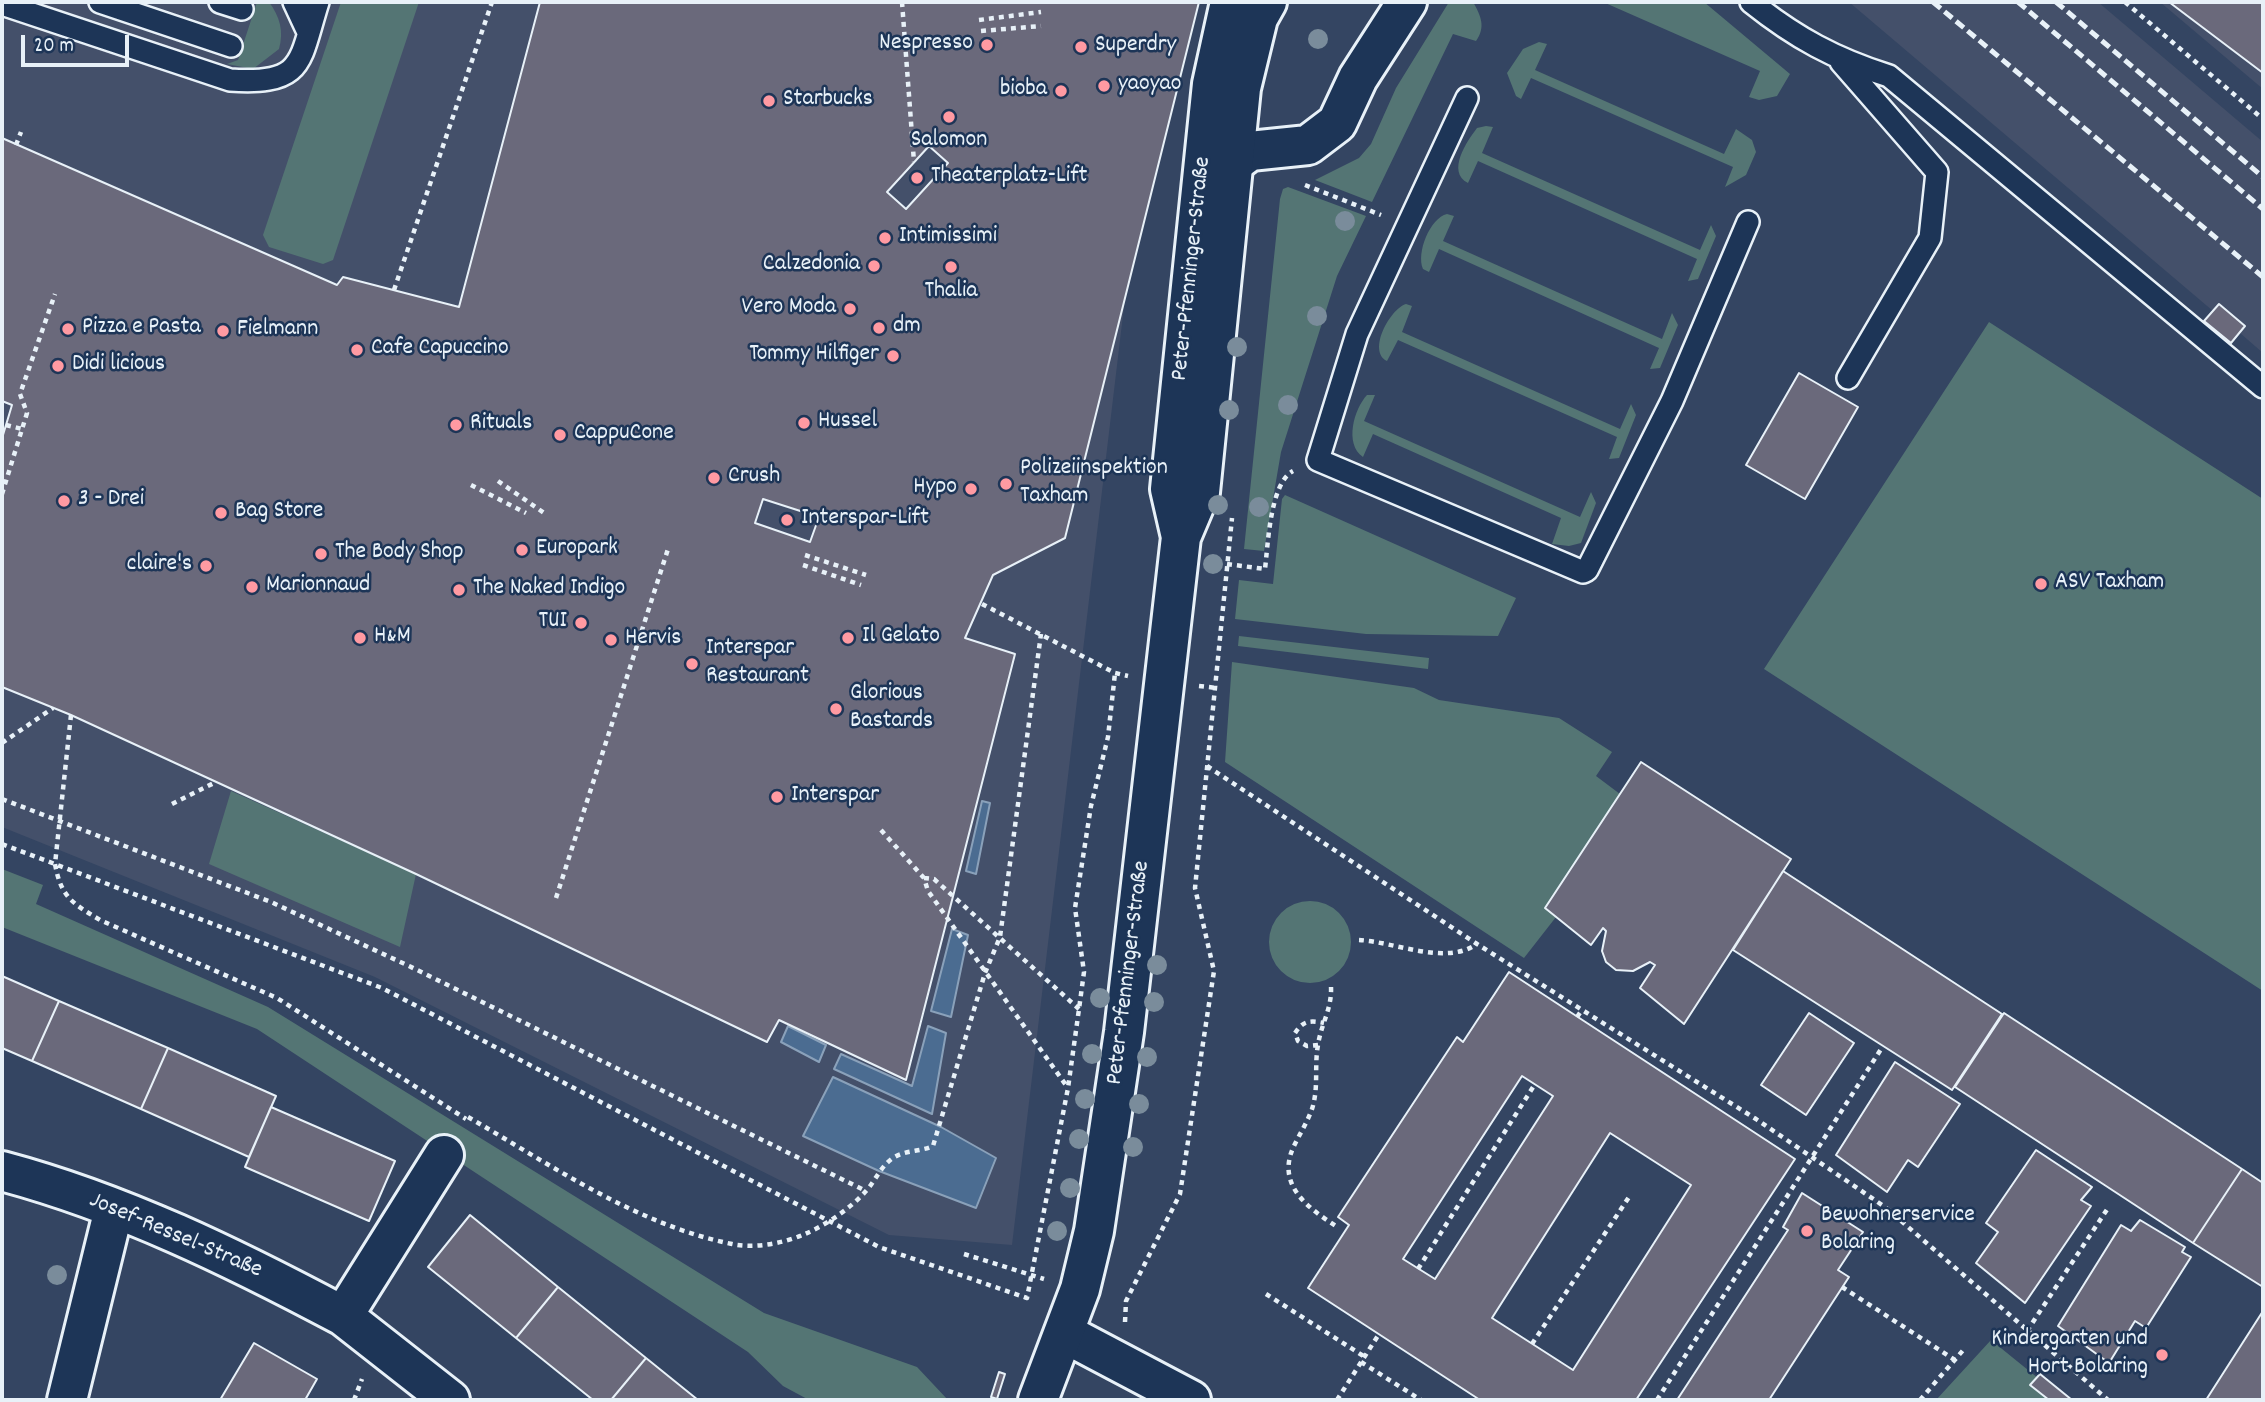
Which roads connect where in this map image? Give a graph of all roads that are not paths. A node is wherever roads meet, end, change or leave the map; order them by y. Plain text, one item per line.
1 (100, 2) edge
2 (220, 2) edge
3 (294, 2) edge
4 (318, 2) edge
5 (1230, 2) edge
6 (1267, 2) edge
7 (1407, 2) edge
8 (1751, 2) edge
9 (2, 4) edge
10 (242, 9) dead end
11 (308, 32) junction
12 (232, 46) dead end
13 (1839, 60) junction
14 (1467, 98) dead end
15 (1250, 155) junction
16 (1748, 222) dead end
17 (1848, 378) dead end
18 (2263, 387) edge
19 (1181, 537) junction
20 (443, 1155) road end
21 (2, 1171) edge
22 (114, 1209) junction
23 (343, 1316) junction
24 (1064, 1333) junction
25 (67, 1400) edge
26 (450, 1400) edge
27 (1038, 1400) edge
28 (1191, 1400) edge

1 - 12 lane
2 - 10 lane
3 - 11 lane
4 - 11 lane
5 - 19 street, Peter-Pfenninger-Straße
6 - 15 street, Peter-Pfenninger-Straße
7 - 15 street
8 - 13 lane
9 - 11 lane
13 - 17 lane
13 - 18 lane
14 - 16 lane
15 - 19 street, Peter-Pfenninger-Straße
19 - 24 street, Peter-Pfenninger-Straße
20 - 23 street
21 - 22 street, Josef-Ressel-Straße
22 - 23 street, Josef-Ressel-Straße
22 - 25 street
23 - 26 street, Josef-Ressel-Straße
24 - 27 street, Peter-Pfenninger-Straße
24 - 28 street

